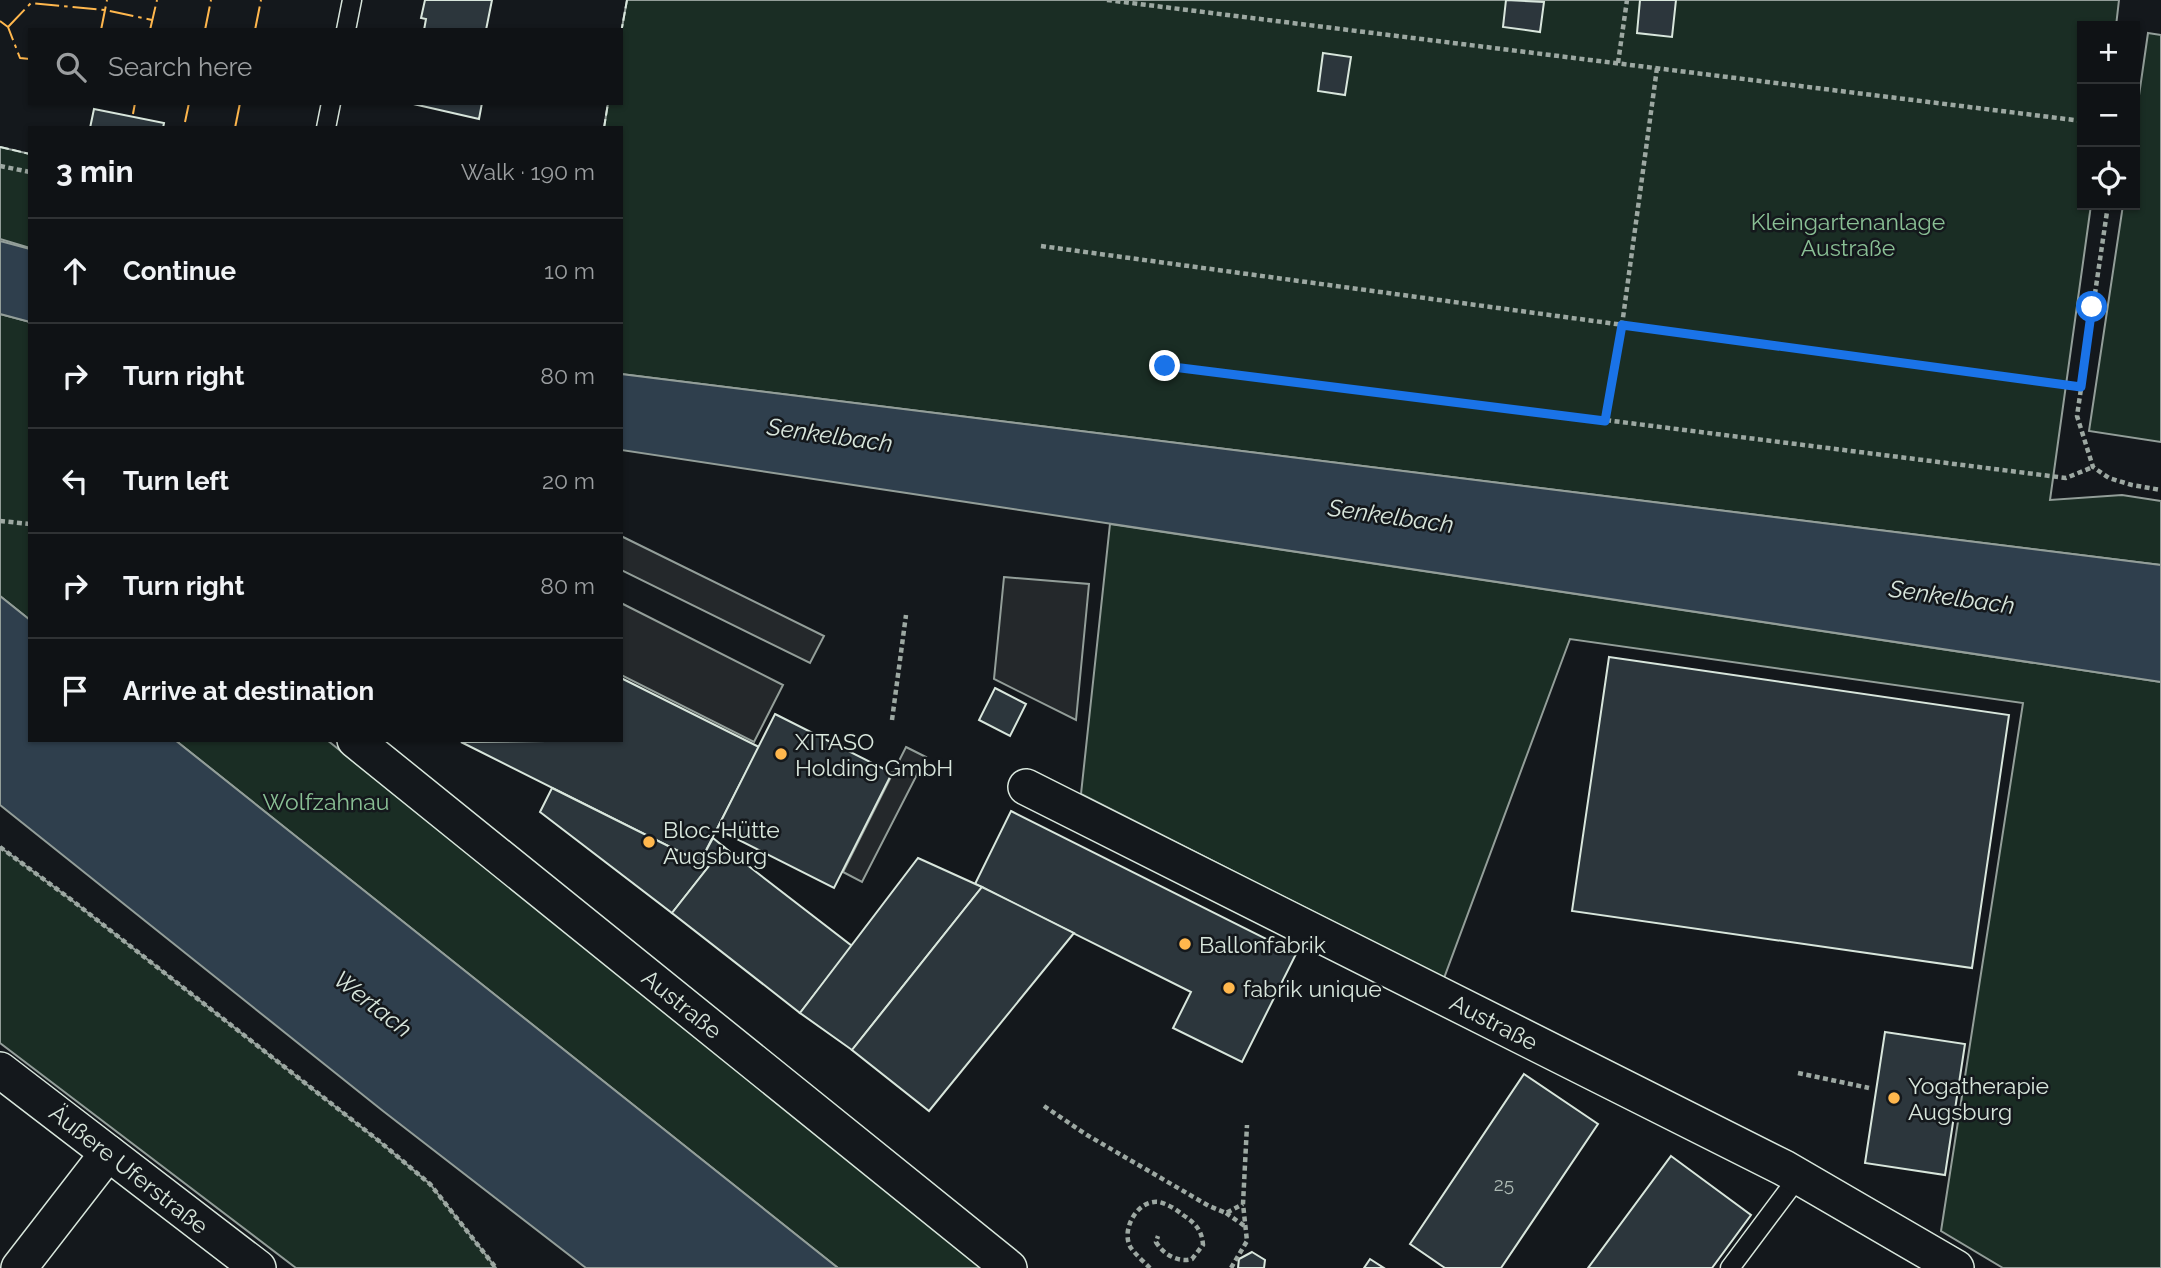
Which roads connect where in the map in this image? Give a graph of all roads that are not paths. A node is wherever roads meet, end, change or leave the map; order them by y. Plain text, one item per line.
1 (352, 0) edge
2 (346, 28) edge
3 (331, 105) edge
4 (326, 126) edge
5 (357, 742) edge
6 (1026, 787) dead end
7 (0, 1070) edge
8 (108, 1153) junction
9 (1799, 1176) junction
10 (19, 1268) edge
11 (258, 1268) edge
12 (1009, 1268) edge
13 (1730, 1268) edge
14 (1956, 1268) edge

1 - 2 lane
3 - 4 lane
5 - 12 street, Austraße
6 - 9 street, Austraße
7 - 8 street, Äußere Uferstraße
8 - 10 street
8 - 11 street, Äußere Uferstraße
9 - 13 lane
9 - 14 street, Austraße

